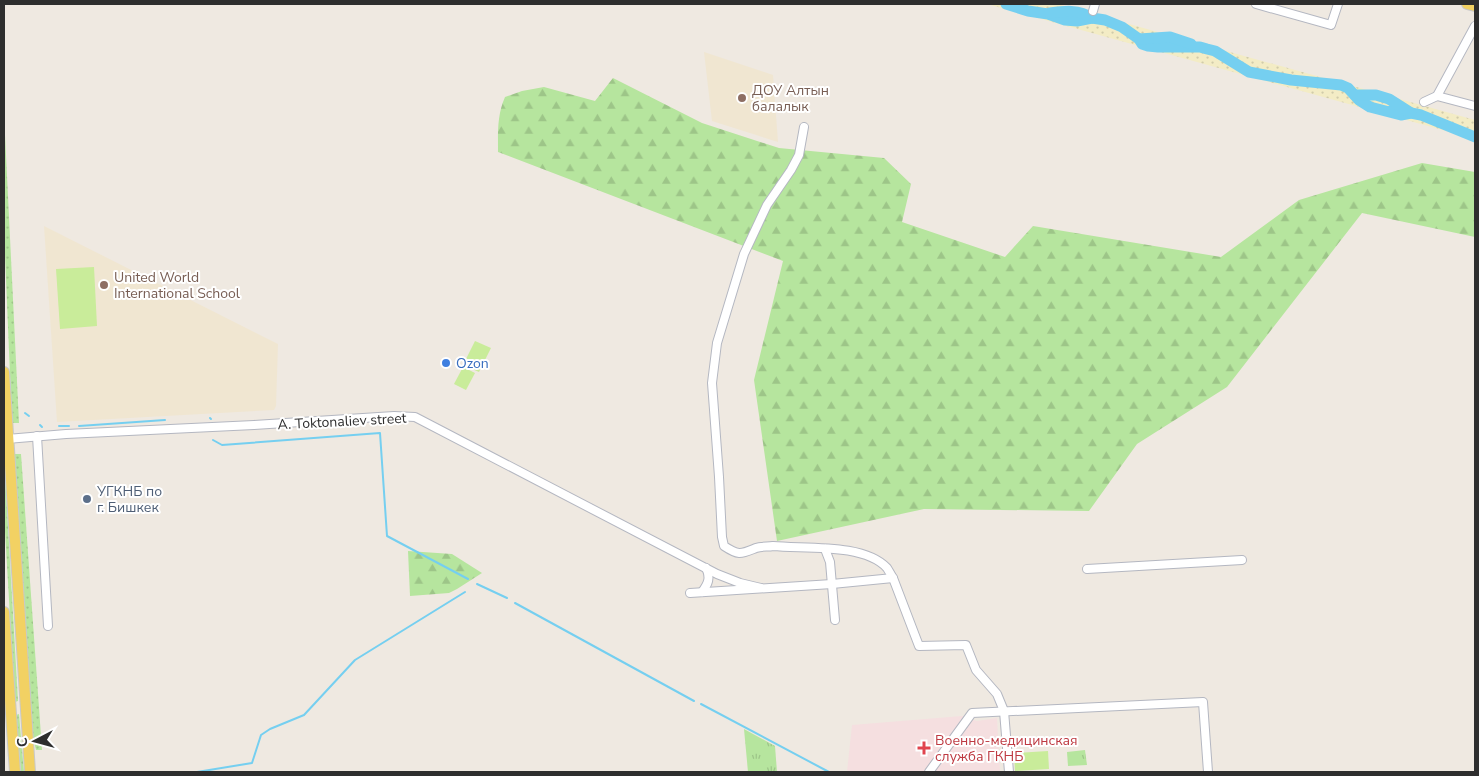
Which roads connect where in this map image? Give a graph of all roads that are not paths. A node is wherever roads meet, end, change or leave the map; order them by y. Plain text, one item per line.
1 (1256, 4) edge
2 (1338, 4) edge
3 (1467, 4) edge
4 (1475, 6) edge
5 (1475, 26) edge
6 (1437, 96) junction
7 (1424, 102) dead end
8 (1475, 106) edge
9 (804, 128) dead end
10 (4, 372) edge
11 (38, 436) junction
12 (5, 439) edge
13 (824, 549) junction
14 (1242, 560) dead end
15 (706, 568) junction
16 (1087, 568) dead end
17 (893, 578) junction
18 (832, 584) junction
19 (761, 588) junction
20 (702, 592) junction
21 (690, 593) dead end
22 (4, 612) edge
23 (835, 620) dead end
24 (48, 626) dead end
25 (24, 708) junction
26 (10, 709) junction
27 (1004, 711) junction
28 (15, 772) edge
29 (30, 772) edge
30 (929, 772) edge
31 (1009, 772) edge
32 (1208, 772) edge

1 - 2 street
3 - 4 main road
5 - 6 street
6 - 7 street
6 - 8 street
9 - 13 street
10 - 12 main road
11 - 12 street, A. Toktonaliev street
11 - 15 street, A. Toktonaliev street
11 - 24 street
12 - 25 main road
13 - 17 street
13 - 18 street
14 - 16 street
15 - 19 street, A. Toktonaliev street
15 - 20 street
17 - 18 street
17 - 27 street
18 - 19 street
18 - 23 street
19 - 20 street
20 - 21 street
22 - 26 main road
25 - 26 main road
25 - 29 main road
26 - 28 main road
27 - 30 street
27 - 31 street
27 - 32 street

